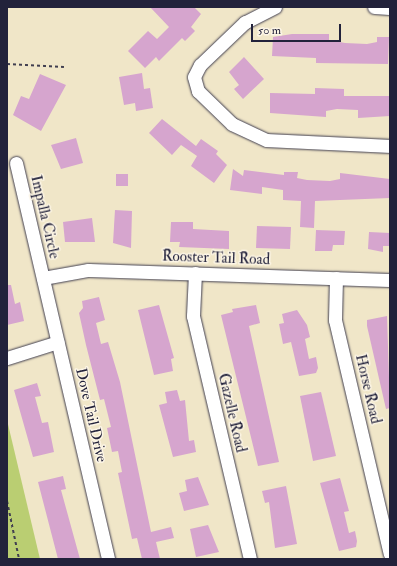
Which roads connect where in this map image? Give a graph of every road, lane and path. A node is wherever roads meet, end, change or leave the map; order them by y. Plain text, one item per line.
1 (275, 7) edge
2 (374, 7) edge
3 (390, 8) edge
4 (7, 64) edge
5 (64, 67) dead end
6 (390, 146) edge
7 (16, 163) dead end
8 (195, 273) junction
9 (43, 278) junction
10 (336, 278) junction
11 (390, 280) edge
12 (58, 342) junction
13 (7, 358) edge
14 (7, 501) edge
15 (390, 554) edge
16 (19, 559) edge
17 (108, 559) edge
18 (250, 559) edge

1 - 6 street
2 - 3 street
4 - 5 path
7 - 9 street, Impalla Circle
8 - 9 street, Rooster Tail Road
8 - 10 street, Rooster Tail Road
8 - 18 street, Gazelle Road
9 - 12 street, Dove Tail Drive
10 - 11 street, Rooster Tail Road
10 - 15 street, Horse Road
12 - 13 street
12 - 17 street, Dove Tail Drive
14 - 16 path

